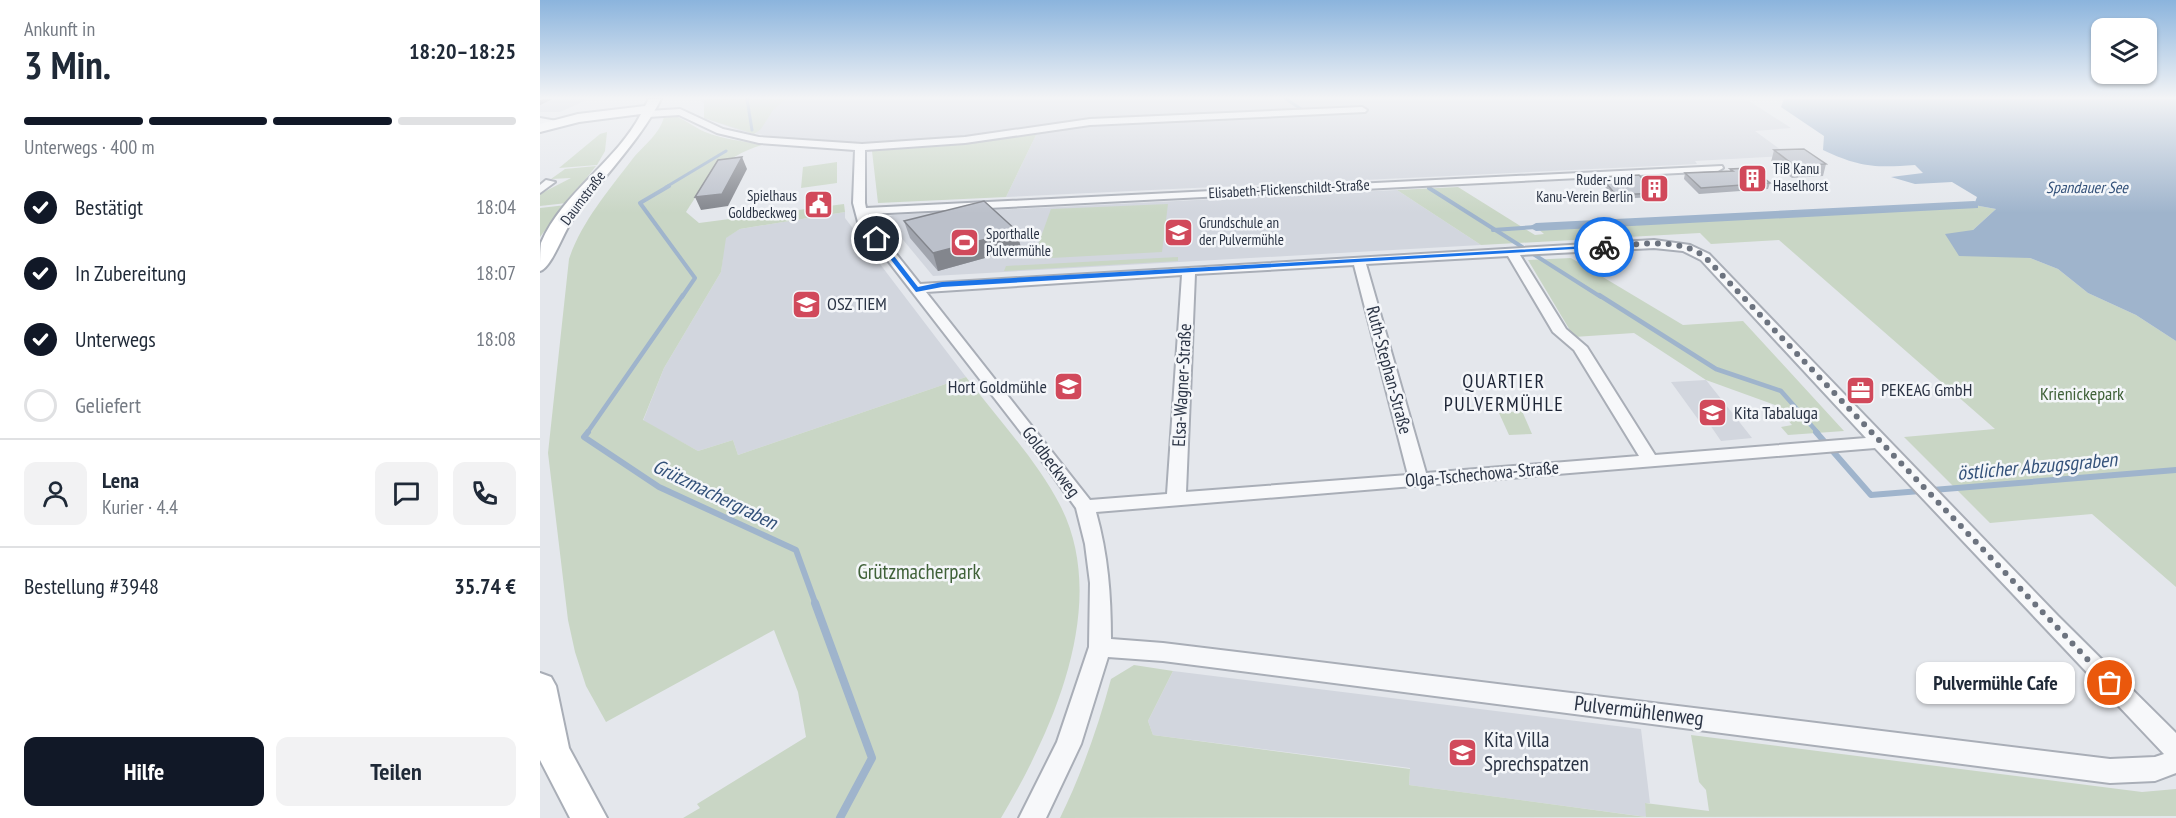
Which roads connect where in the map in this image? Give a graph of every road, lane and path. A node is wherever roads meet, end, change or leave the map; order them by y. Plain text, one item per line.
1 (612, 137) edge
2 (633, 137) edge
3 (747, 137) edge
4 (985, 137) edge
5 (862, 147) junction
6 (611, 161) junction
7 (1718, 168) dead end
8 (550, 182) dead end
9 (540, 190) edge
10 (860, 212) junction
11 (1518, 252) junction
12 (1359, 261) junction
13 (540, 266) edge
14 (1189, 271) junction
15 (916, 289) junction
16 (1878, 442) junction
17 (1650, 460) junction
18 (1419, 480) junction
19 (1176, 500) junction
20 (1085, 507) junction
21 (1100, 647) junction
22 (540, 686) edge
23 (547, 745) edge
24 (2176, 750) edge
25 (2176, 761) edge
26 (590, 811) edge
27 (1032, 818) edge

1 - 6 main road, Daumstraße
2 - 6 main road, Daumstraße
3 - 5 street
4 - 5 street
5 - 10 street
6 - 13 main road, Daumstraße
7 - 10 street, Elisabeth-Flickenschildt-Straße
8 - 9 street, Daumstraße
10 - 15 street, Goldbeckweg
11 - 12 street
11 - 16 street
11 - 17 street
12 - 14 street
12 - 18 street, Ruth-Stephan-Straße
14 - 15 street
14 - 19 street, Elsa-Wagner-Straße
15 - 20 street, Goldbeckweg
16 - 17 street, Olga-Tschechowa-Straße
16 - 24 street
17 - 18 street, Olga-Tschechowa-Straße
18 - 19 street, Olga-Tschechowa-Straße
19 - 20 street, Olga-Tschechowa-Straße
20 - 21 street, Goldbeckweg
21 - 25 street, Pulvermühlenweg
21 - 27 street, Goldbeckweg
22 - 23 main road
23 - 26 main road

